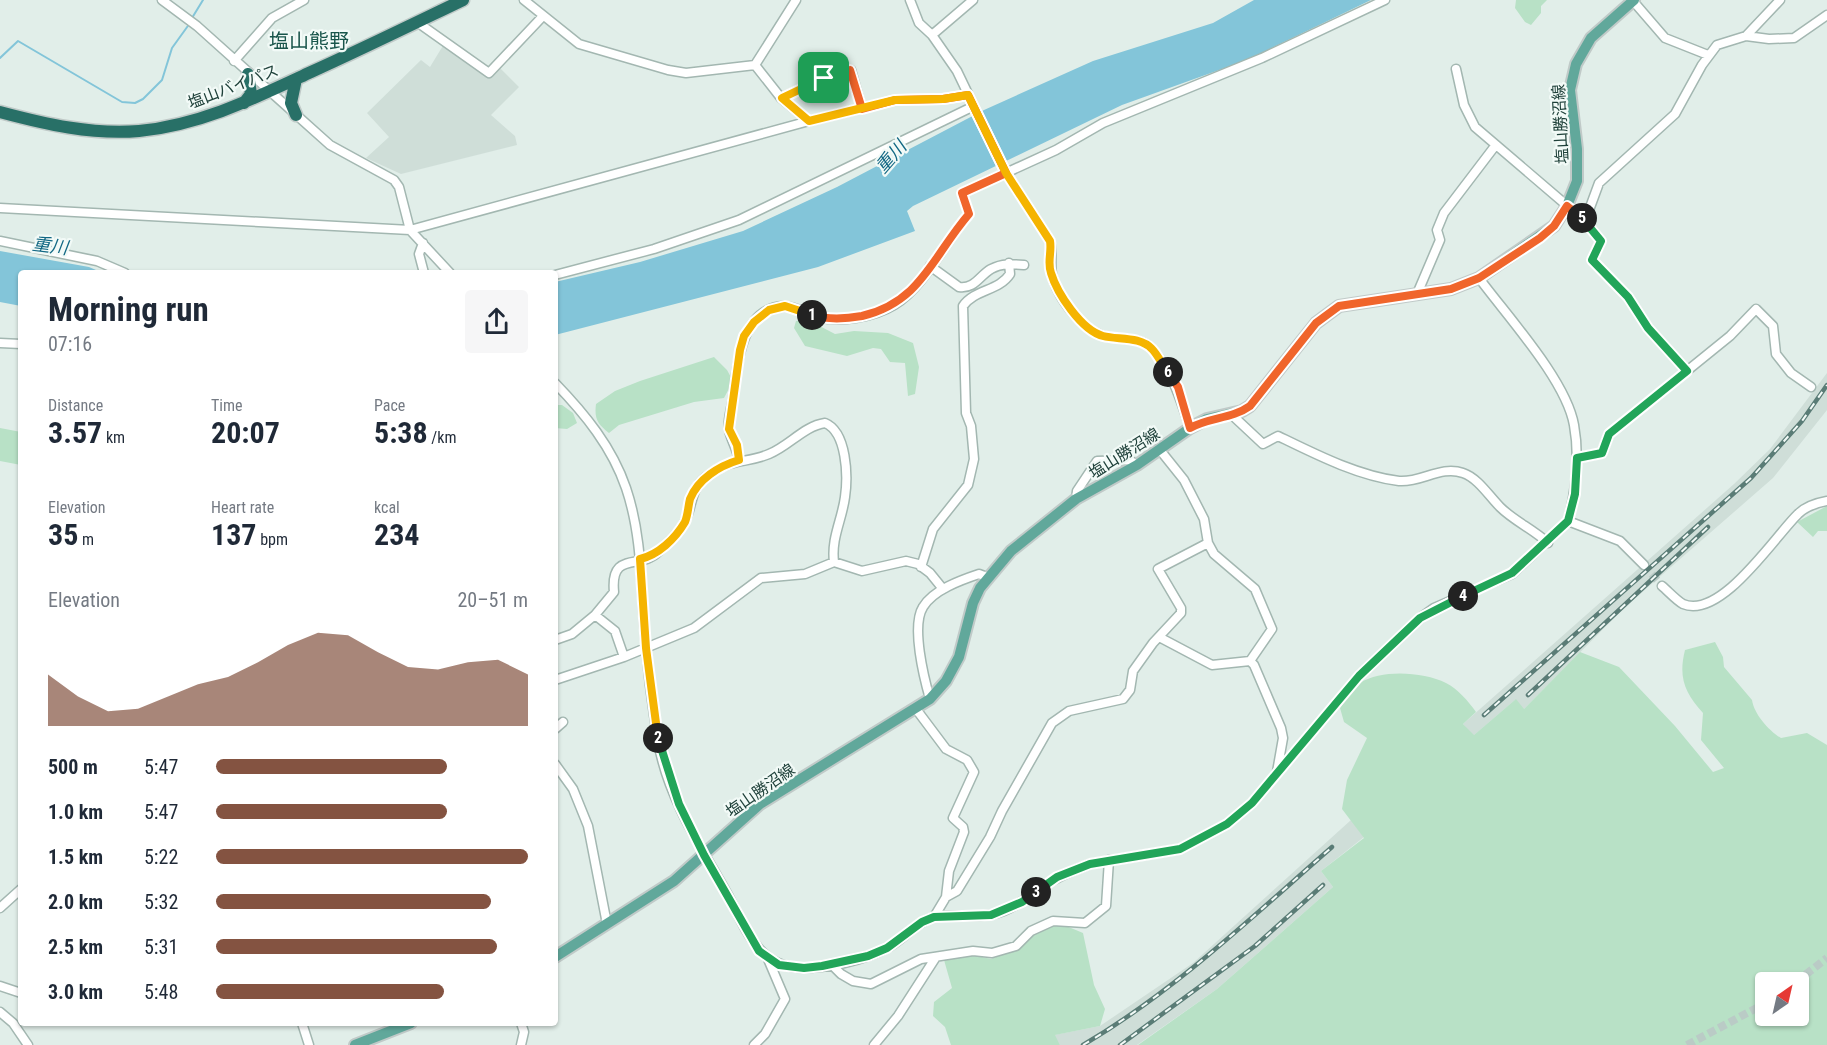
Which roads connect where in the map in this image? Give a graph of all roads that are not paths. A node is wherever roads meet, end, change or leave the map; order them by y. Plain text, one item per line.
1 (162, 0) edge
2 (304, 0) edge
3 (463, 0) edge
4 (524, 0) edge
5 (796, 0) edge
6 (910, 0) edge
7 (973, 0) edge
8 (1385, 0) edge
9 (1780, 0) edge
10 (1633, 1) edge
11 (1827, 15) edge
12 (543, 16) junction
13 (417, 22) junction
14 (932, 35) junction
15 (1746, 36) junction
16 (1708, 55) junction
17 (234, 61) junction
18 (755, 66) junction
19 (1456, 69) dead end
20 (248, 74) junction
21 (296, 79) junction
22 (269, 92) junction
23 (968, 95) junction
24 (782, 98) junction
25 (244, 103) junction
26 (974, 106) junction
27 (862, 109) junction
28 (0, 112) edge
29 (296, 115) junction
30 (809, 121) junction
31 (1495, 146) junction
32 (1006, 173) junction
33 (1567, 206) junction
34 (0, 208) edge
35 (1586, 221) junction
36 (410, 230) junction
37 (0, 241) edge
38 (423, 243) junction
39 (1009, 264) junction
40 (1024, 265) dead end
41 (930, 266) junction
42 (118, 270) edge
43 (423, 270) edge
44 (447, 270) edge
45 (558, 274) edge
46 (1479, 278) junction
47 (1417, 294) junction
48 (0, 343) edge
49 (18, 344) edge
50 (1687, 371) junction
51 (558, 386) edge
52 (1811, 387) dead end
53 (1232, 415) junction
54 (1190, 428) junction
55 (1160, 450) junction
56 (1577, 458) junction
57 (739, 460) junction
58 (1137, 465) junction
59 (1076, 500) junction
60 (1827, 501) edge
61 (1568, 521) junction
62 (1208, 543) junction
63 (1548, 543) junction
64 (640, 559) junction
65 (834, 562) junction
66 (1644, 565) tunnel mouth
67 (921, 567) junction
68 (987, 577) junction
69 (1662, 586) tunnel mouth
70 (943, 589) junction
71 (595, 615) junction
72 (1159, 637) junction
73 (558, 639) edge
74 (646, 648) junction
75 (624, 657) junction
76 (1250, 661) junction
77 (558, 679) edge
78 (930, 699) junction
79 (916, 709) junction
80 (563, 722) dead end
81 (558, 726) edge
82 (558, 768) edge
83 (1277, 773) junction
84 (704, 855) junction
85 (1109, 860) junction
86 (18, 892) edge
87 (946, 897) junction
88 (0, 908) edge
89 (934, 917) junction
90 (607, 924) junction
91 (558, 955) edge
92 (936, 957) junction
93 (768, 959) junction
94 (832, 965) junction
95 (0, 986) edge
96 (18, 992) edge
97 (0, 1012) edge
98 (303, 1026) edge
99 (405, 1026) edge
100 (522, 1026) edge
101 (370, 1043) edge
102 (28, 1045) edge
103 (309, 1045) edge
104 (355, 1045) edge
105 (521, 1045) edge
106 (754, 1045) edge
107 (874, 1045) edge

1 - 17 street
2 - 17 street
3 - 13 highway, 塩山バイパス
4 - 12 street
5 - 18 street
6 - 14 street
7 - 14 street
8 - 32 street
9 - 15 street
10 - 16 street
10 - 33 main road, 塩山勝沼線
11 - 15 street
12 - 13 street
12 - 18 street
13 - 21 highway, 塩山バイパス
14 - 23 street
15 - 16 street
16 - 35 street
17 - 20 street
18 - 24 street
19 - 31 street
20 - 22 street
20 - 25 highway
21 - 22 highway, 塩山バイパス
21 - 29 highway
22 - 25 highway, 塩山バイパス
22 - 29 street
23 - 26 street
23 - 27 street
24 - 27 street
24 - 30 street
25 - 28 highway, 塩山バイパス
26 - 32 street
26 - 45 street
27 - 30 street
29 - 36 street
30 - 36 street
31 - 33 street
31 - 47 street
32 - 41 street
32 - 54 street
33 - 35 street
33 - 46 main road, 塩山勝沼線
34 - 36 street
35 - 50 street
36 - 38 street
37 - 42 street
38 - 43 street
38 - 44 street
39 - 40 street
39 - 41 street
39 - 67 street
41 - 57 street
46 - 47 main road, 塩山勝沼線
46 - 56 street
47 - 53 main road, 塩山勝沼線
48 - 49 street
50 - 52 street
50 - 56 street
51 - 64 street
53 - 54 main road, 塩山勝沼線
53 - 63 street
54 - 55 main road, 塩山勝沼線
55 - 58 main road, 塩山勝沼線
55 - 62 street
56 - 61 street
57 - 64 street
57 - 65 street
58 - 59 main road, 塩山勝沼線
58 - 59 street
59 - 68 main road, 塩山勝沼線
60 - 69 street
61 - 63 street
61 - 66 street
62 - 72 street
62 - 76 street
63 - 83 street
64 - 71 street
64 - 74 street
65 - 67 street
65 - 74 street
67 - 70 street
68 - 70 street
68 - 78 main road, 塩山勝沼線
70 - 78 street
71 - 73 street
71 - 75 street
72 - 76 street
72 - 87 street
74 - 75 street
74 - 84 street
75 - 77 street
76 - 83 street
78 - 79 main road, 塩山勝沼線
79 - 84 main road, 塩山勝沼線
79 - 87 street
80 - 81 street
82 - 90 street
83 - 85 street
84 - 90 main road, 塩山勝沼線
84 - 93 street
85 - 89 street
85 - 92 street
86 - 88 street
87 - 89 street
89 - 94 street
90 - 91 main road, 塩山勝沼線
92 - 94 street
92 - 107 street
93 - 94 street
93 - 106 street
95 - 96 street
97 - 102 street
98 - 103 street
99 - 101 main road
100 - 105 street
101 - 104 main road

